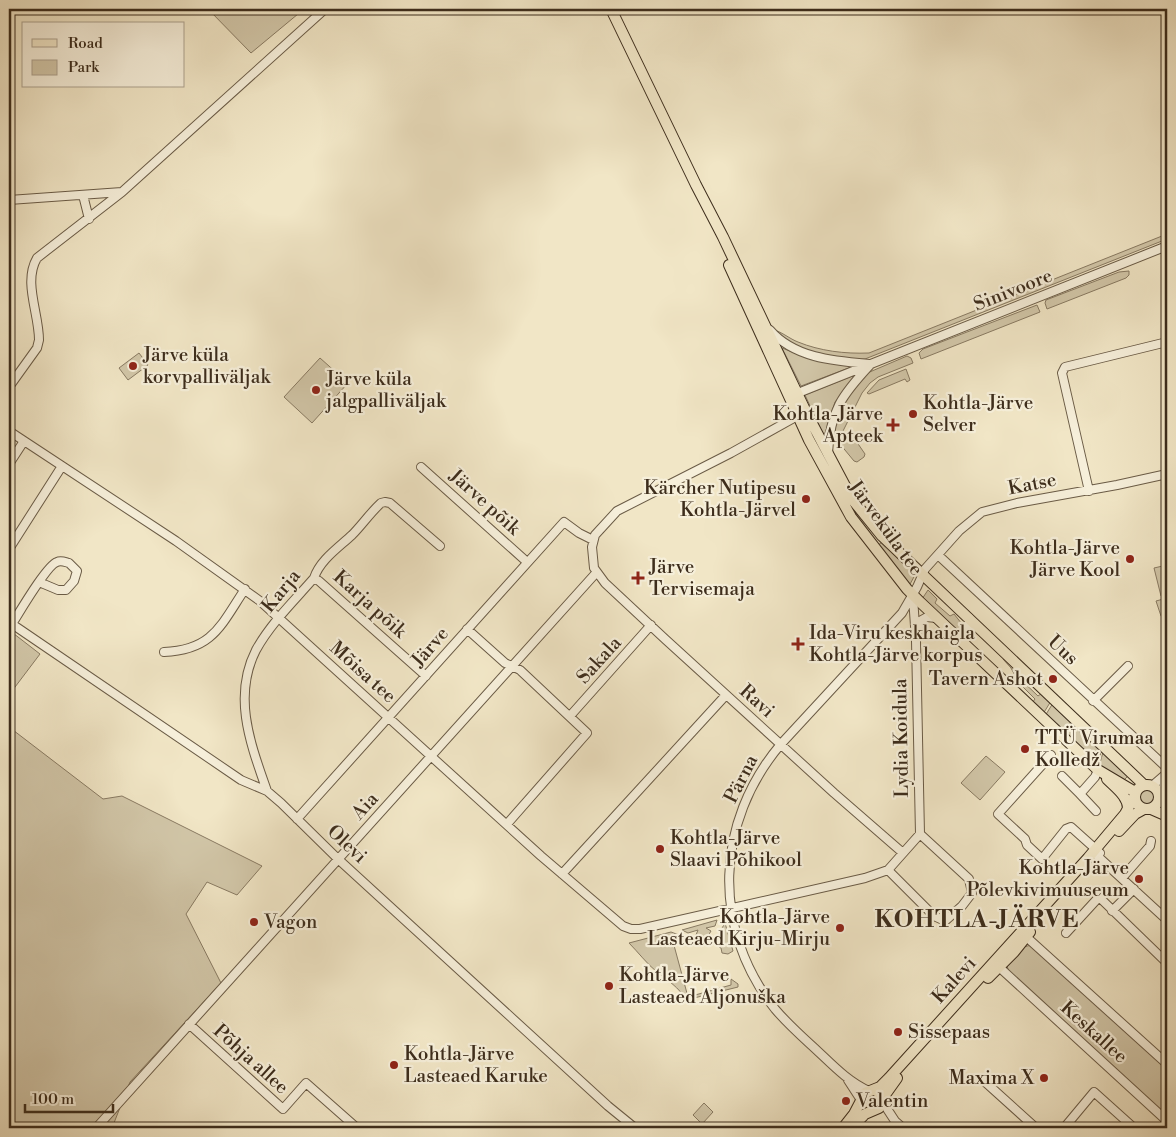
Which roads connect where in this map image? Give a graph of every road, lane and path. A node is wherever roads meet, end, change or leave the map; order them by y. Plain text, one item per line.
1 (325, 9) edge
2 (611, 9) edge
3 (696, 185) junction
4 (122, 192) junction
5 (83, 195) junction
6 (9, 200) edge
7 (89, 219) junction
8 (1167, 246) edge
9 (766, 325) junction
10 (1167, 342) edge
11 (871, 364) junction
12 (9, 387) edge
13 (793, 395) junction
14 (802, 413) junction
15 (9, 431) edge
16 (24, 441) junction
17 (828, 453) junction
18 (9, 464) edge
19 (62, 466) junction
20 (420, 467) dead end
21 (1167, 474) edge
22 (1089, 490) junction
23 (593, 540) junction
24 (440, 546) dead end
25 (9, 549) edge
26 (938, 555) junction
27 (527, 562) junction
28 (595, 570) junction
29 (923, 571) junction
30 (314, 578) junction
31 (40, 582) junction
32 (245, 589) junction
33 (912, 594) junction
34 (280, 618) junction
35 (969, 618) junction
36 (10, 623) edge
37 (944, 624) junction
38 (651, 626) junction
39 (467, 629) junction
40 (957, 635) junction
41 (916, 641) junction
42 (164, 652) dead end
43 (511, 666) junction
44 (1128, 666) dead end
45 (426, 676) junction
46 (726, 695) junction
47 (1093, 701) junction
48 (570, 716) junction
49 (389, 718) junction
50 (781, 744) junction
51 (432, 755) junction
52 (1051, 755) dead end
53 (1167, 768) edge
54 (1098, 770) junction
55 (1167, 773) edge
56 (1062, 776) dead end
57 (1167, 780) edge
58 (1148, 785) junction
59 (267, 791) junction
60 (1080, 794) junction
61 (1135, 794) junction
62 (1162, 800) edge
63 (1147, 809) junction
64 (1128, 810) junction
65 (1096, 811) dead end
66 (1167, 816) edge
67 (297, 819) junction
68 (506, 824) junction
69 (920, 834) junction
70 (1151, 841) dead end
71 (1096, 852) junction
72 (903, 853) junction
73 (338, 860) junction
74 (888, 870) junction
75 (562, 874) junction
76 (1122, 878) junction
77 (1134, 889) junction
78 (731, 909) junction
79 (1112, 910) junction
80 (1167, 920) edge
81 (1066, 933) dead end
82 (1024, 934) junction
83 (1004, 951) junction
84 (1167, 962) edge
85 (999, 967) junction
86 (189, 1024) junction
87 (1167, 1064) edge
88 (847, 1079) junction
89 (984, 1081) dead end
90 (871, 1091) junction
91 (882, 1100) junction
92 (861, 1101) junction
93 (872, 1112) junction
94 (895, 1121) junction
95 (1167, 1121) edge
96 (97, 1127) dead end
97 (1068, 1127) edge
98 (357, 1128) edge
99 (634, 1128) edge
100 (842, 1128) edge
101 (850, 1128) edge
102 (903, 1128) edge
103 (1036, 1128) edge
104 (1134, 1128) edge

1 - 4 street
2 - 3 main road
3 - 9 main road, Järveküla tee
3 - 13 main road, Järveküla tee
4 - 5 street
4 - 7 street
5 - 6 street
5 - 7 street
7 - 12 street
8 - 11 street, Sinivoore
9 - 11 street, Sinivoore
9 - 13 main road, Järveküla tee
10 - 22 street
11 - 13 street, Sinivoore
11 - 17 street, Sinivoore
13 - 14 main road, Järveküla tee
14 - 17 main road, Järveküla tee
14 - 23 street
14 - 33 main road, Järveküla tee
15 - 16 street, Mõisa tee
16 - 18 street
16 - 19 street, Mõisa tee
17 - 29 main road, Järveküla tee
19 - 25 street
19 - 32 street, Mõisa tee
20 - 27 street, Järve põik
21 - 22 street, Katse
22 - 26 street, Katse
23 - 27 street, Järve
23 - 28 street
24 - 30 street, Karja
26 - 29 street, Katse
26 - 47 street, Uus
27 - 39 street, Järve
28 - 38 street, Ravi
28 - 43 street, Aia
29 - 33 street, Pärna
29 - 35 main road, Järveküla tee
30 - 34 street, Karja
30 - 45 street, Karja põik
31 - 31 street
31 - 36 street
32 - 34 street, Mõisa tee
32 - 42 street
33 - 37 main road, Järveküla tee
33 - 41 street, Lydia Koidula
33 - 50 street, Pärna
34 - 49 street, Mõisa tee
34 - 59 street, Karja
35 - 40 street
35 - 58 main road, Järveküla tee
36 - 59 street, Olevi
37 - 40 main road, Järveküla tee
37 - 41 street, Lydia Koidula
38 - 46 street, Ravi
38 - 48 street, Sakala
39 - 43 street
39 - 45 street, Järve
40 - 54 main road, Järveküla tee
41 - 69 street, Lydia Koidula
43 - 48 street
43 - 51 street, Aia
44 - 47 street
45 - 49 street, Järve
46 - 50 street, Ravi
46 - 75 street
47 - 53 street, Uus
48 - 68 street
49 - 51 street, Mõisa tee
49 - 67 street, Järve
50 - 72 street, Ravi
50 - 78 street, Pärna
51 - 68 street, Mõisa tee
51 - 73 street, Aia
52 - 71 street
54 - 60 street
54 - 61 main road, Järveküla tee
54 - 64 main road
55 - 58 street
56 - 60 street
57 - 62 street
58 - 61 main road
58 - 62 main road
59 - 67 street, Olevi
60 - 65 street
61 - 63 main road
61 - 64 main road, Kalevi
62 - 63 main road
63 - 66 main road
63 - 71 main road, Kalevi
64 - 71 main road, Kalevi
67 - 73 street, Olevi
68 - 75 street, Mõisa tee
69 - 72 street
69 - 74 street
70 - 76 street
71 - 76 street
71 - 82 main road, Kalevi
72 - 74 street
73 - 86 street, Aia
73 - 99 street, Olevi
74 - 78 street
75 - 78 street, Mõisa tee
76 - 77 street
77 - 79 street
77 - 80 street
78 - 88 street, Pärna
79 - 81 street
79 - 84 street
82 - 83 main road, Kalevi
82 - 85 main road, Kalevi
82 - 87 street, Keskallee
83 - 85 street
83 - 90 main road, Kalevi
85 - 91 main road, Kalevi
85 - 95 street, Keskallee
86 - 96 street, Aia
86 - 98 street, Põhja allee
88 - 90 street, Pärna
88 - 92 street, Pärna
89 - 103 street
90 - 91 main road
90 - 92 main road, Kalevi
91 - 93 main road, Kalevi
91 - 94 street
92 - 93 main road
92 - 100 main road, Kalevi
93 - 94 street
93 - 101 main road, Kalevi
94 - 102 street
97 - 104 street

